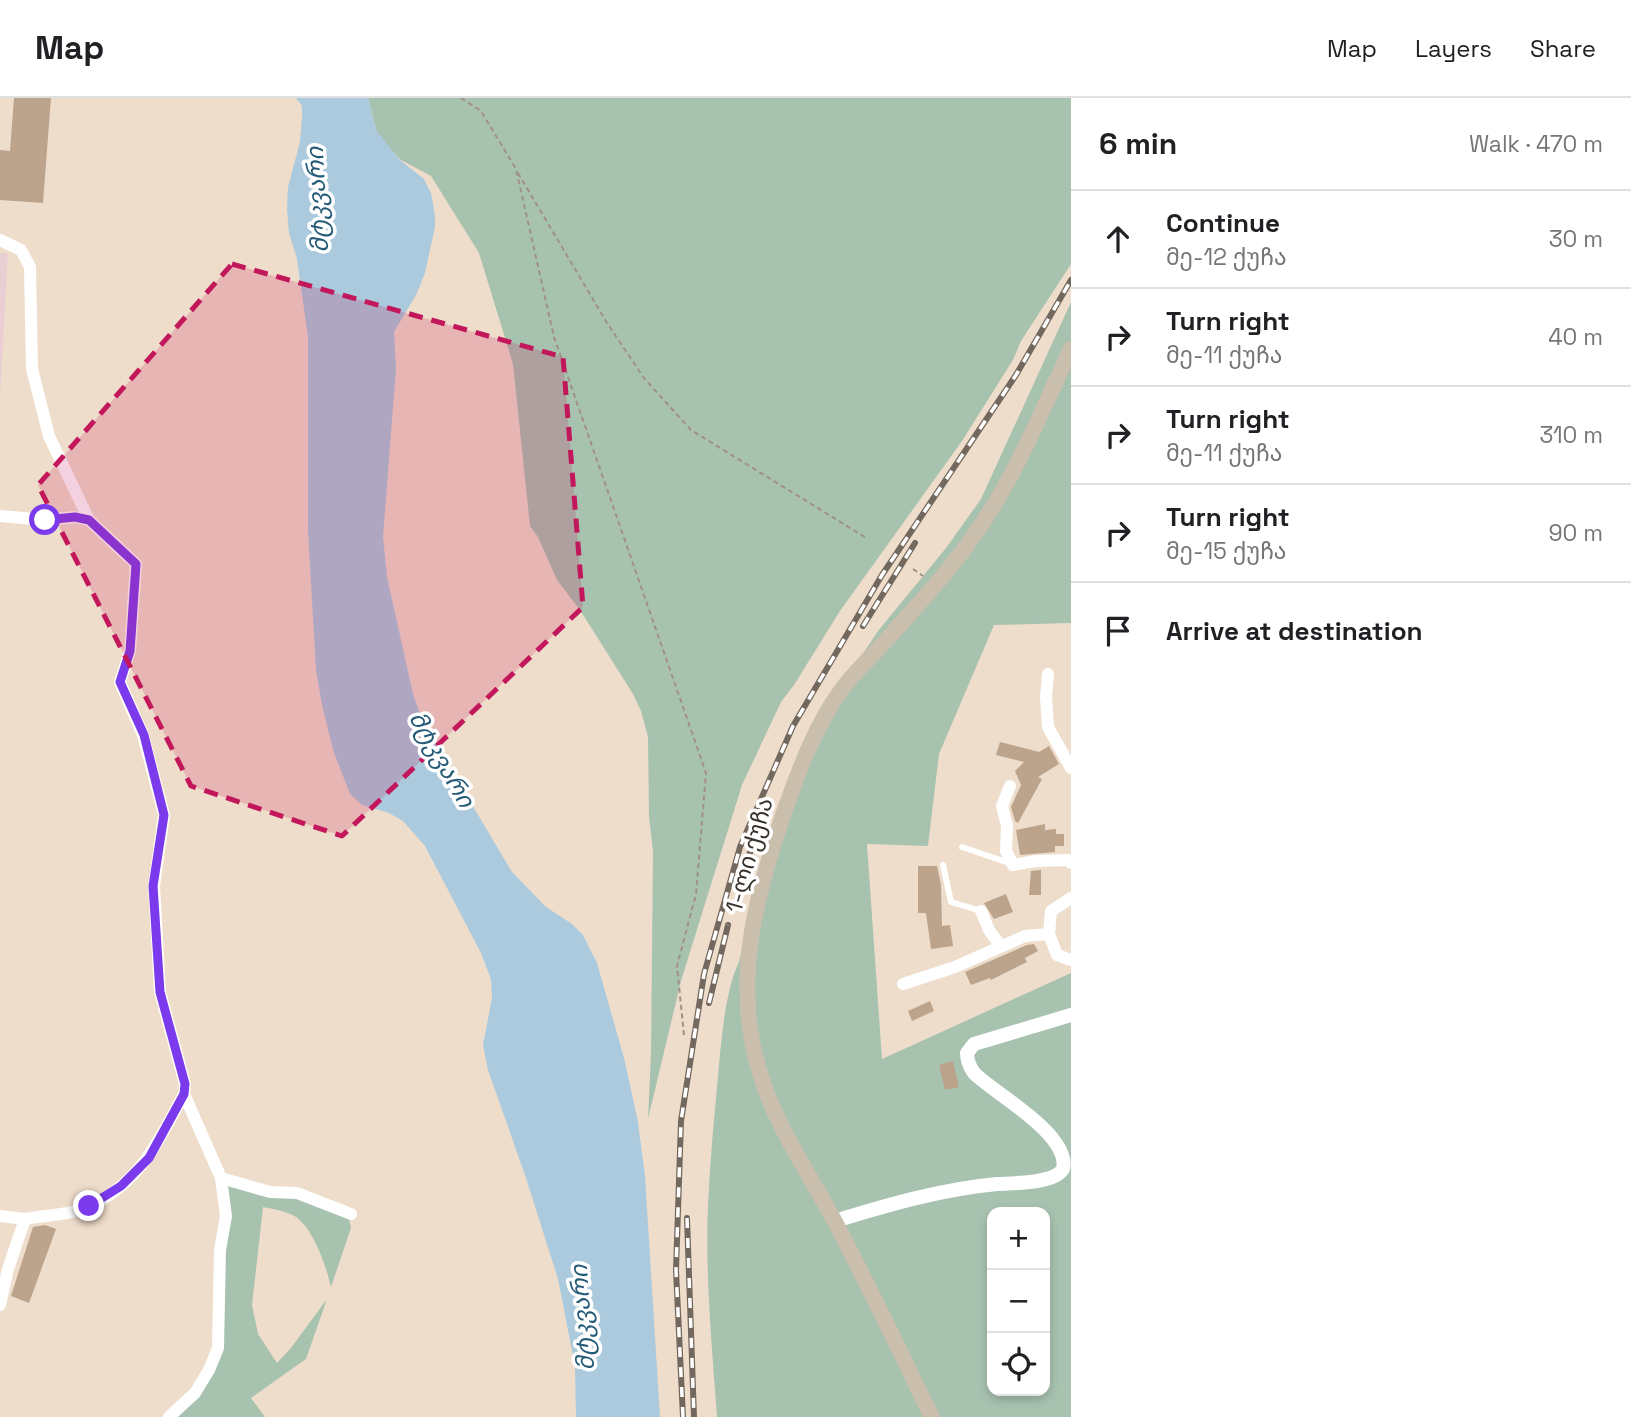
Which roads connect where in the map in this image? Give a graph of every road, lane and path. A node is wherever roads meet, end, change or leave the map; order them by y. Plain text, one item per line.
1 (461, 98) edge
2 (516, 169) junction
3 (0, 240) edge
4 (1071, 349) edge
5 (0, 516) edge
6 (89, 520) junction
7 (867, 539) dead end
8 (1048, 674) dead end
9 (1071, 768) edge
10 (1010, 786) dead end
11 (962, 847) dead end
12 (1071, 863) edge
13 (943, 864) dead end
14 (1013, 865) junction
15 (1071, 898) edge
16 (981, 911) joint
17 (1049, 933) junction
18 (1000, 945) junction
19 (1071, 960) edge
20 (903, 984) dead end
21 (1071, 1015) edge
22 (684, 1035) dead end
23 (184, 1089) junction
24 (222, 1178) junction
25 (351, 1214) dead end
26 (0, 1216) edge
27 (25, 1219) junction
28 (835, 1221) junction
29 (0, 1305) edge
30 (169, 1417) edge
31 (932, 1417) edge

1 - 2 path
2 - 7 path
2 - 22 path
3 - 6 street
4 - 28 main road, 1-ლი ქუჩა
5 - 6 street
6 - 23 street
8 - 9 street
10 - 14 street
11 - 14 lane
12 - 14 street
13 - 16 lane
15 - 17 street
16 - 18 street
17 - 18 street
17 - 19 street
18 - 20 street
21 - 28 street
23 - 24 street
23 - 27 street
24 - 25 street
24 - 30 street
26 - 27 street
27 - 29 street
28 - 31 main road, 1-ლი ქუჩა

